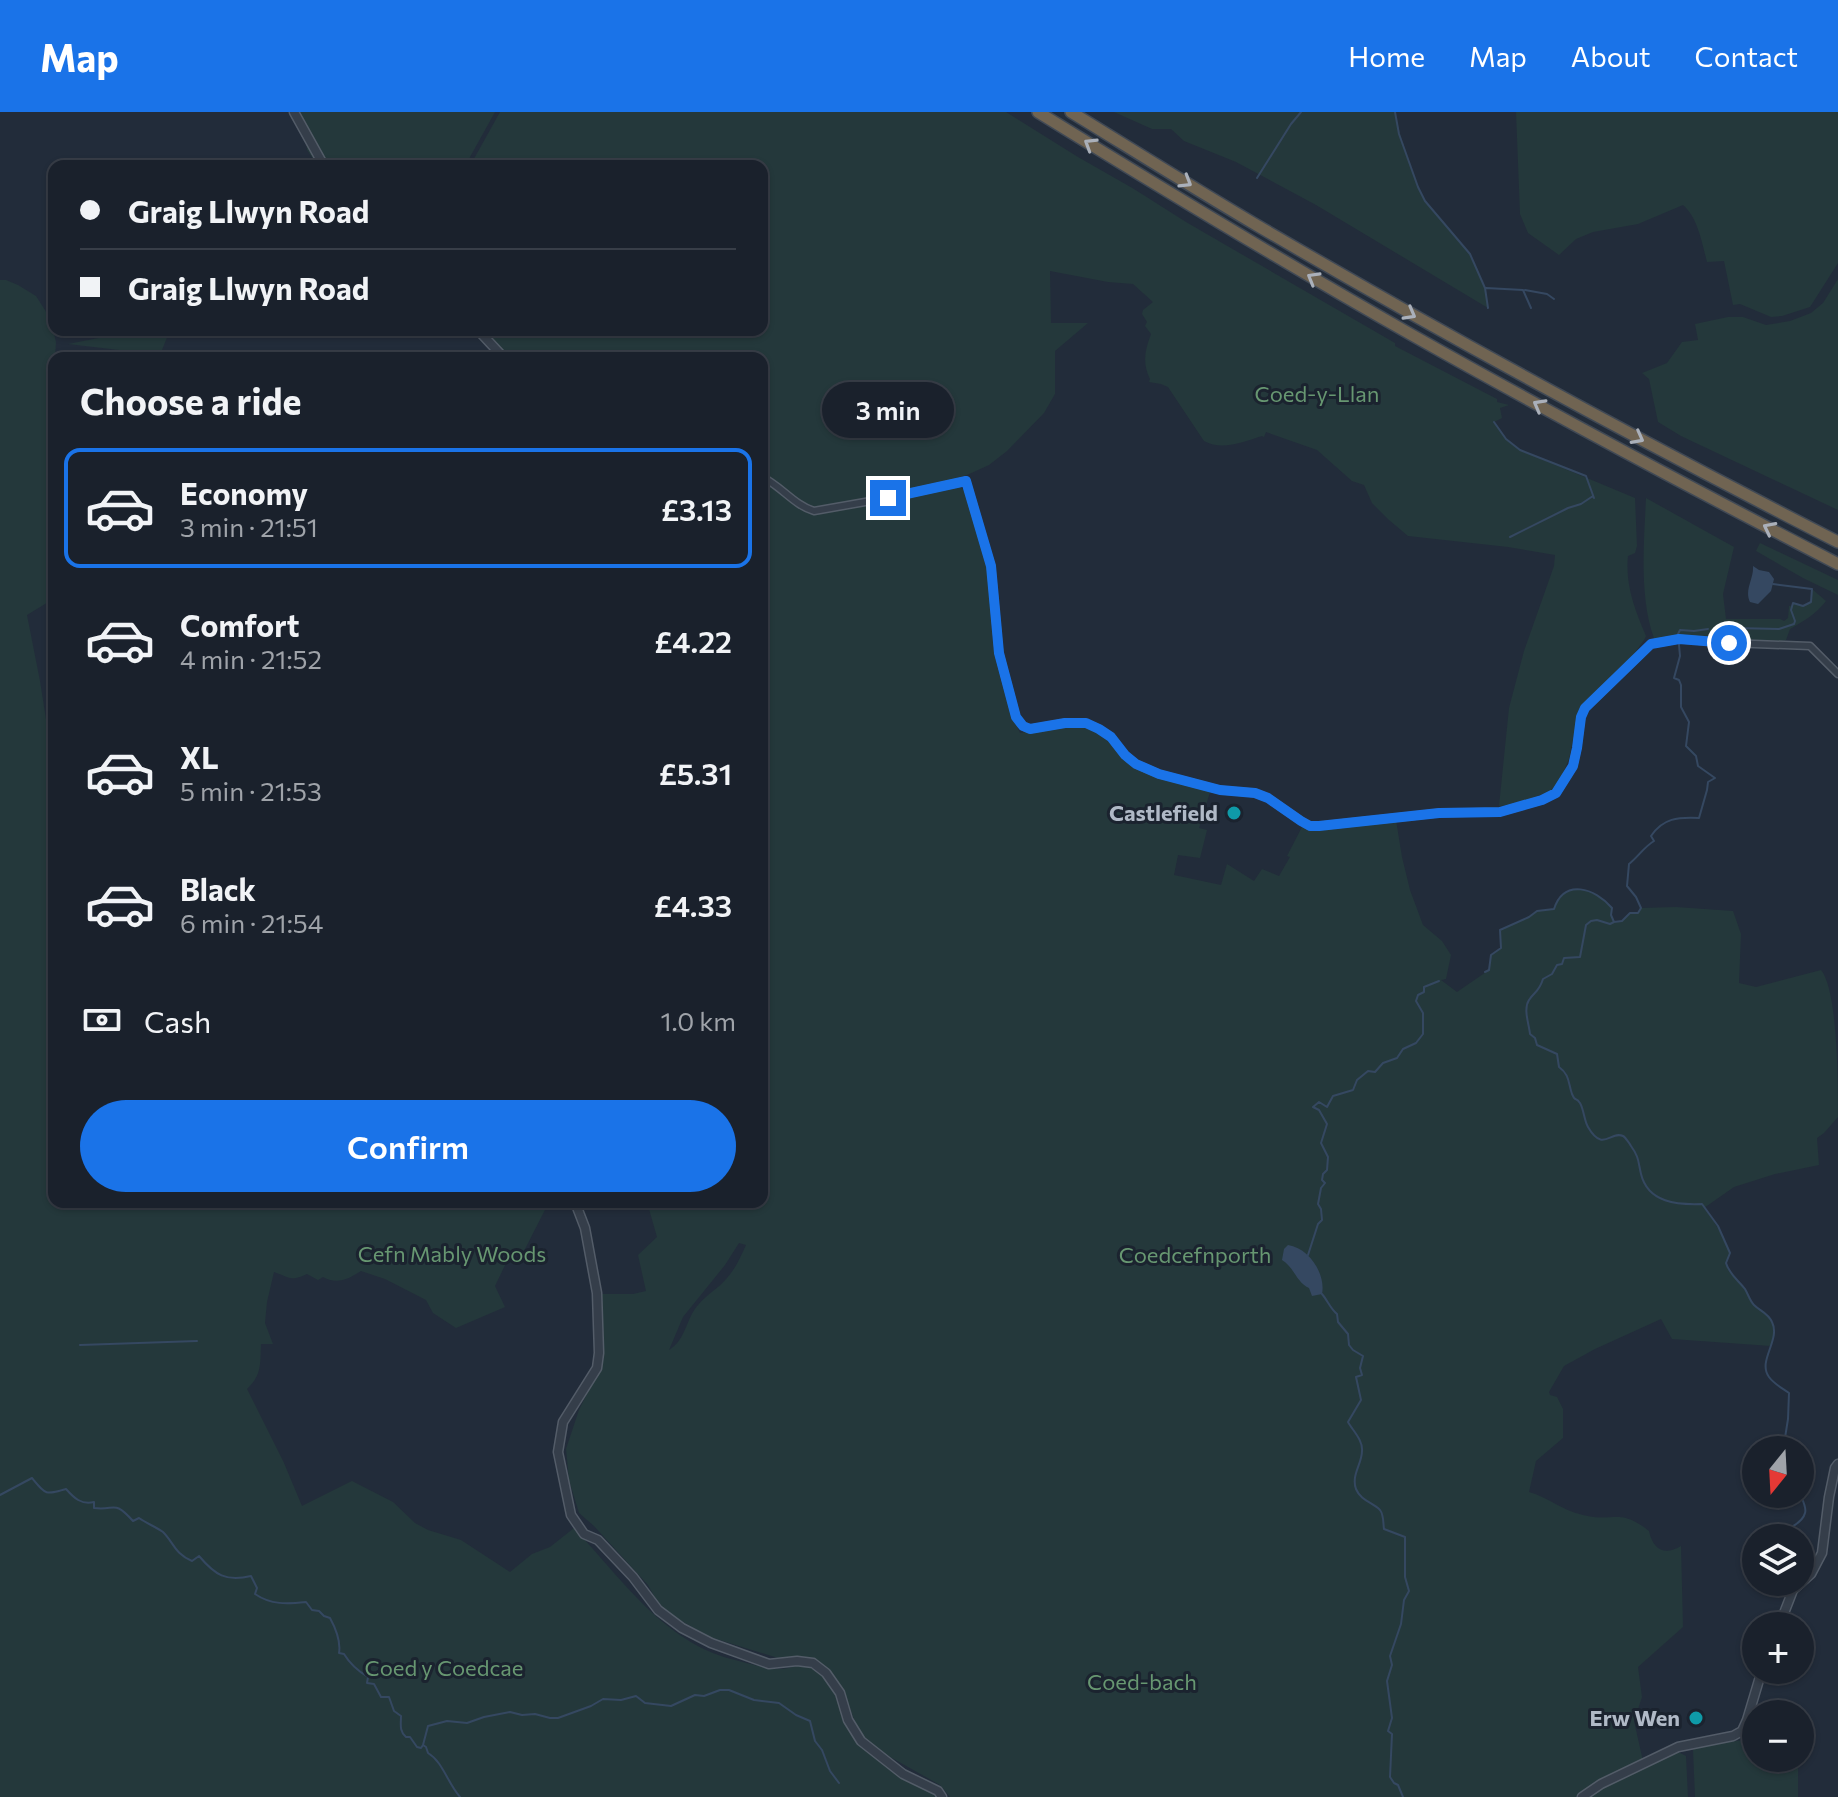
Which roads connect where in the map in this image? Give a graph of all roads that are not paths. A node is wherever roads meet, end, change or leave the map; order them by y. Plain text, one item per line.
1 (294, 112) edge
2 (1038, 112) edge
3 (1071, 112) edge
4 (321, 160) edge
5 (484, 336) edge
6 (498, 352) edge
7 (768, 481) edge
8 (1838, 542) edge
9 (1838, 564) edge
10 (1838, 674) edge
11 (577, 1208) edge
12 (1838, 1464) edge
13 (1784, 1612) edge
14 (1757, 1684) edge
15 (942, 1797) edge
16 (1582, 1797) edge

1 - 4 street
9 -> 2 highway
3 -> 8 highway
5 - 6 street
7 - 10 street
11 - 15 street
12 - 13 street
14 - 16 street

